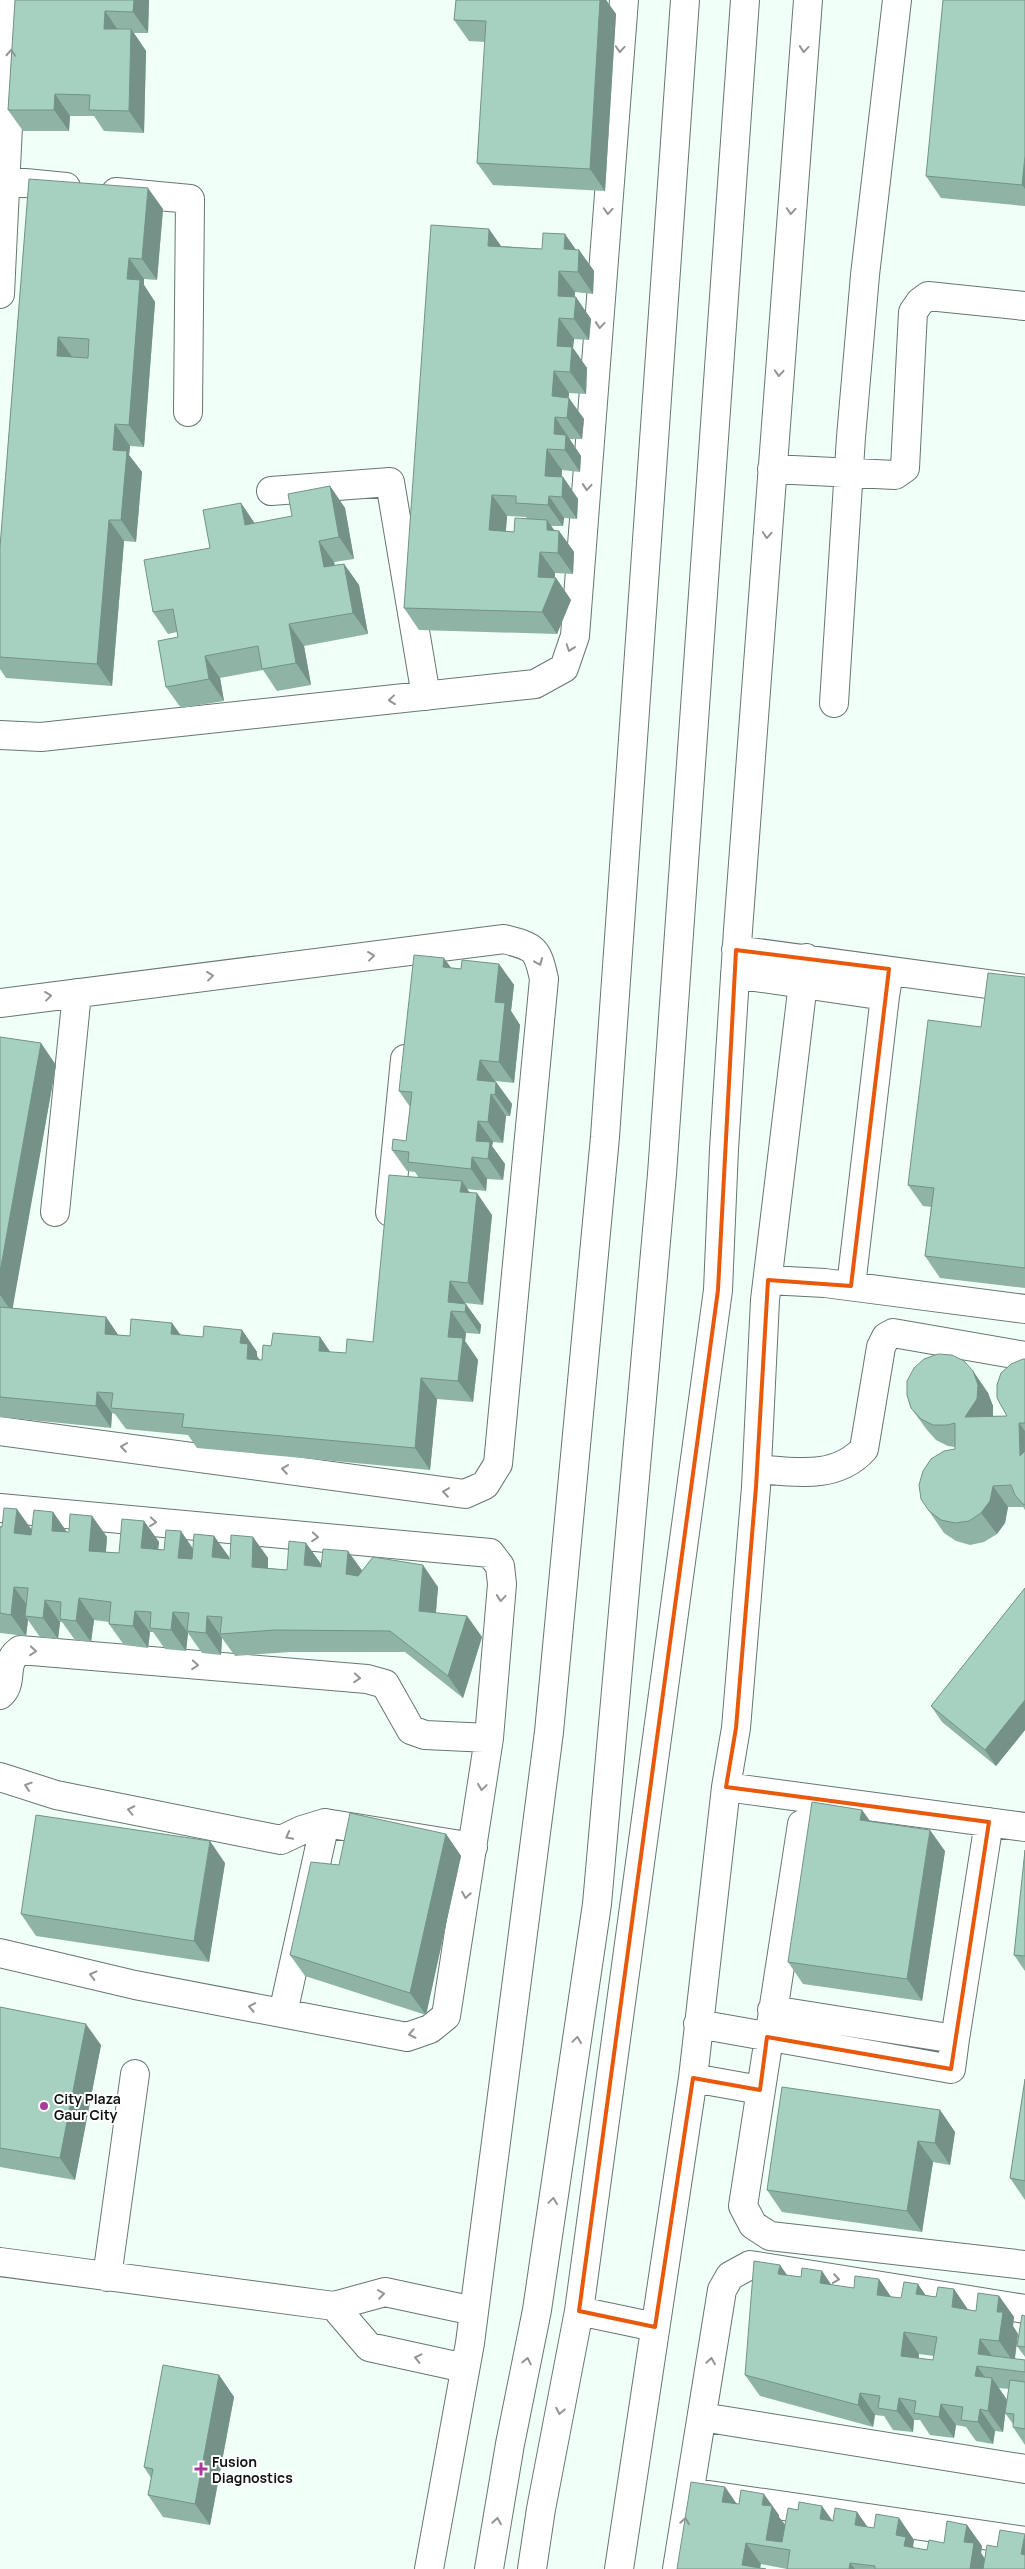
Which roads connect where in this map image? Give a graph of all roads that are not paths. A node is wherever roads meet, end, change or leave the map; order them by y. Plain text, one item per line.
1 (14, 0) edge
2 (624, 0) edge
3 (685, 0) edge
4 (745, 0) edge
5 (808, 0) edge
6 (897, 0) edge
7 (5, 181) junction
8 (0, 294) edge
9 (1025, 306) edge
10 (188, 412) dead end
11 (772, 469) junction
12 (850, 472) junction
13 (271, 491) dead end
14 (426, 696) junction
15 (834, 703) dead end
16 (0, 734) edge
17 (416, 950) junction
18 (736, 962) junction
19 (889, 969) junction
20 (804, 971) junction
21 (413, 980) edge
22 (1025, 989) edge
23 (76, 993) junction
24 (885, 996) junction
25 (0, 1002) edge
26 (407, 1039) edge
27 (55, 1212) dead end
28 (388, 1235) edge
29 (768, 1280) junction
30 (852, 1286) junction
31 (1025, 1309) edge
32 (1025, 1356) edge
33 (0, 1430) edge
34 (757, 1469) junction
35 (0, 1508) edge
36 (0, 1696) edge
37 (489, 1738) junction
38 (0, 1777) edge
39 (726, 1787) junction
40 (325, 1822) junction
41 (988, 1822) junction
42 (802, 1824) dead end
43 (1025, 1828) edge
44 (473, 1847) junction
45 (0, 1952) edge
46 (772, 2010) junction
47 (283, 2013) junction
48 (698, 2024) junction
49 (767, 2037) junction
50 (955, 2040) junction
51 (135, 2074) dead end
52 (693, 2078) junction
53 (760, 2090) junction
54 (0, 2262) edge
55 (1025, 2265) edge
56 (107, 2277) junction
57 (334, 2306) junction
58 (1025, 2309) edge
59 (474, 2311) junction
60 (579, 2312) junction
61 (655, 2328) junction
62 (465, 2368) junction
63 (702, 2417) junction
64 (1025, 2469) edge
65 (689, 2492) junction
66 (1025, 2541) edge
67 (429, 2569) edge
68 (489, 2569) edge
69 (532, 2569) edge
70 (618, 2569) edge
71 (677, 2569) edge

7 -> 1 street
2 -> 14 street
3 - 59 street
68 -> 4 street
5 -> 11 street
6 - 12 street
7 - 8 street
7 - 10 street
9 - 12 street
11 - 12 street
11 -> 18 street
12 - 15 street
13 - 14 street
14 -> 16 street
17 - 21 street
23 -> 17 street
17 -> 33 street
18 - 20 street
18 - 60 street
19 - 20 street
19 - 22 street
19 - 24 street
20 - 24 street
20 - 29 street
25 -> 23 street
23 - 27 street
24 - 30 street
26 - 28 street
29 - 30 street
29 - 34 street
30 - 31 street
32 - 34 street
34 - 39 street
35 -> 37 street
36 -> 37 street
37 -> 44 street
40 -> 38 street
39 - 41 street
39 - 48 street
40 - 44 street
40 - 47 street
41 - 43 street
41 - 50 street
42 - 46 street
44 -> 47 street
47 -> 45 street
46 - 49 street
46 - 50 street
48 - 49 street
48 - 52 street
49 - 50 street
49 - 53 street
51 - 56 street
52 - 53 street
52 - 61 street
53 - 55 street
54 - 56 street
56 - 57 street
57 -> 59 street
62 -> 57 street
63 -> 58 street
59 - 62 street
60 - 61 street
60 -> 69 street
61 - 70 street
62 - 67 street
63 - 64 street
63 - 65 street
65 - 66 street
71 -> 65 street

